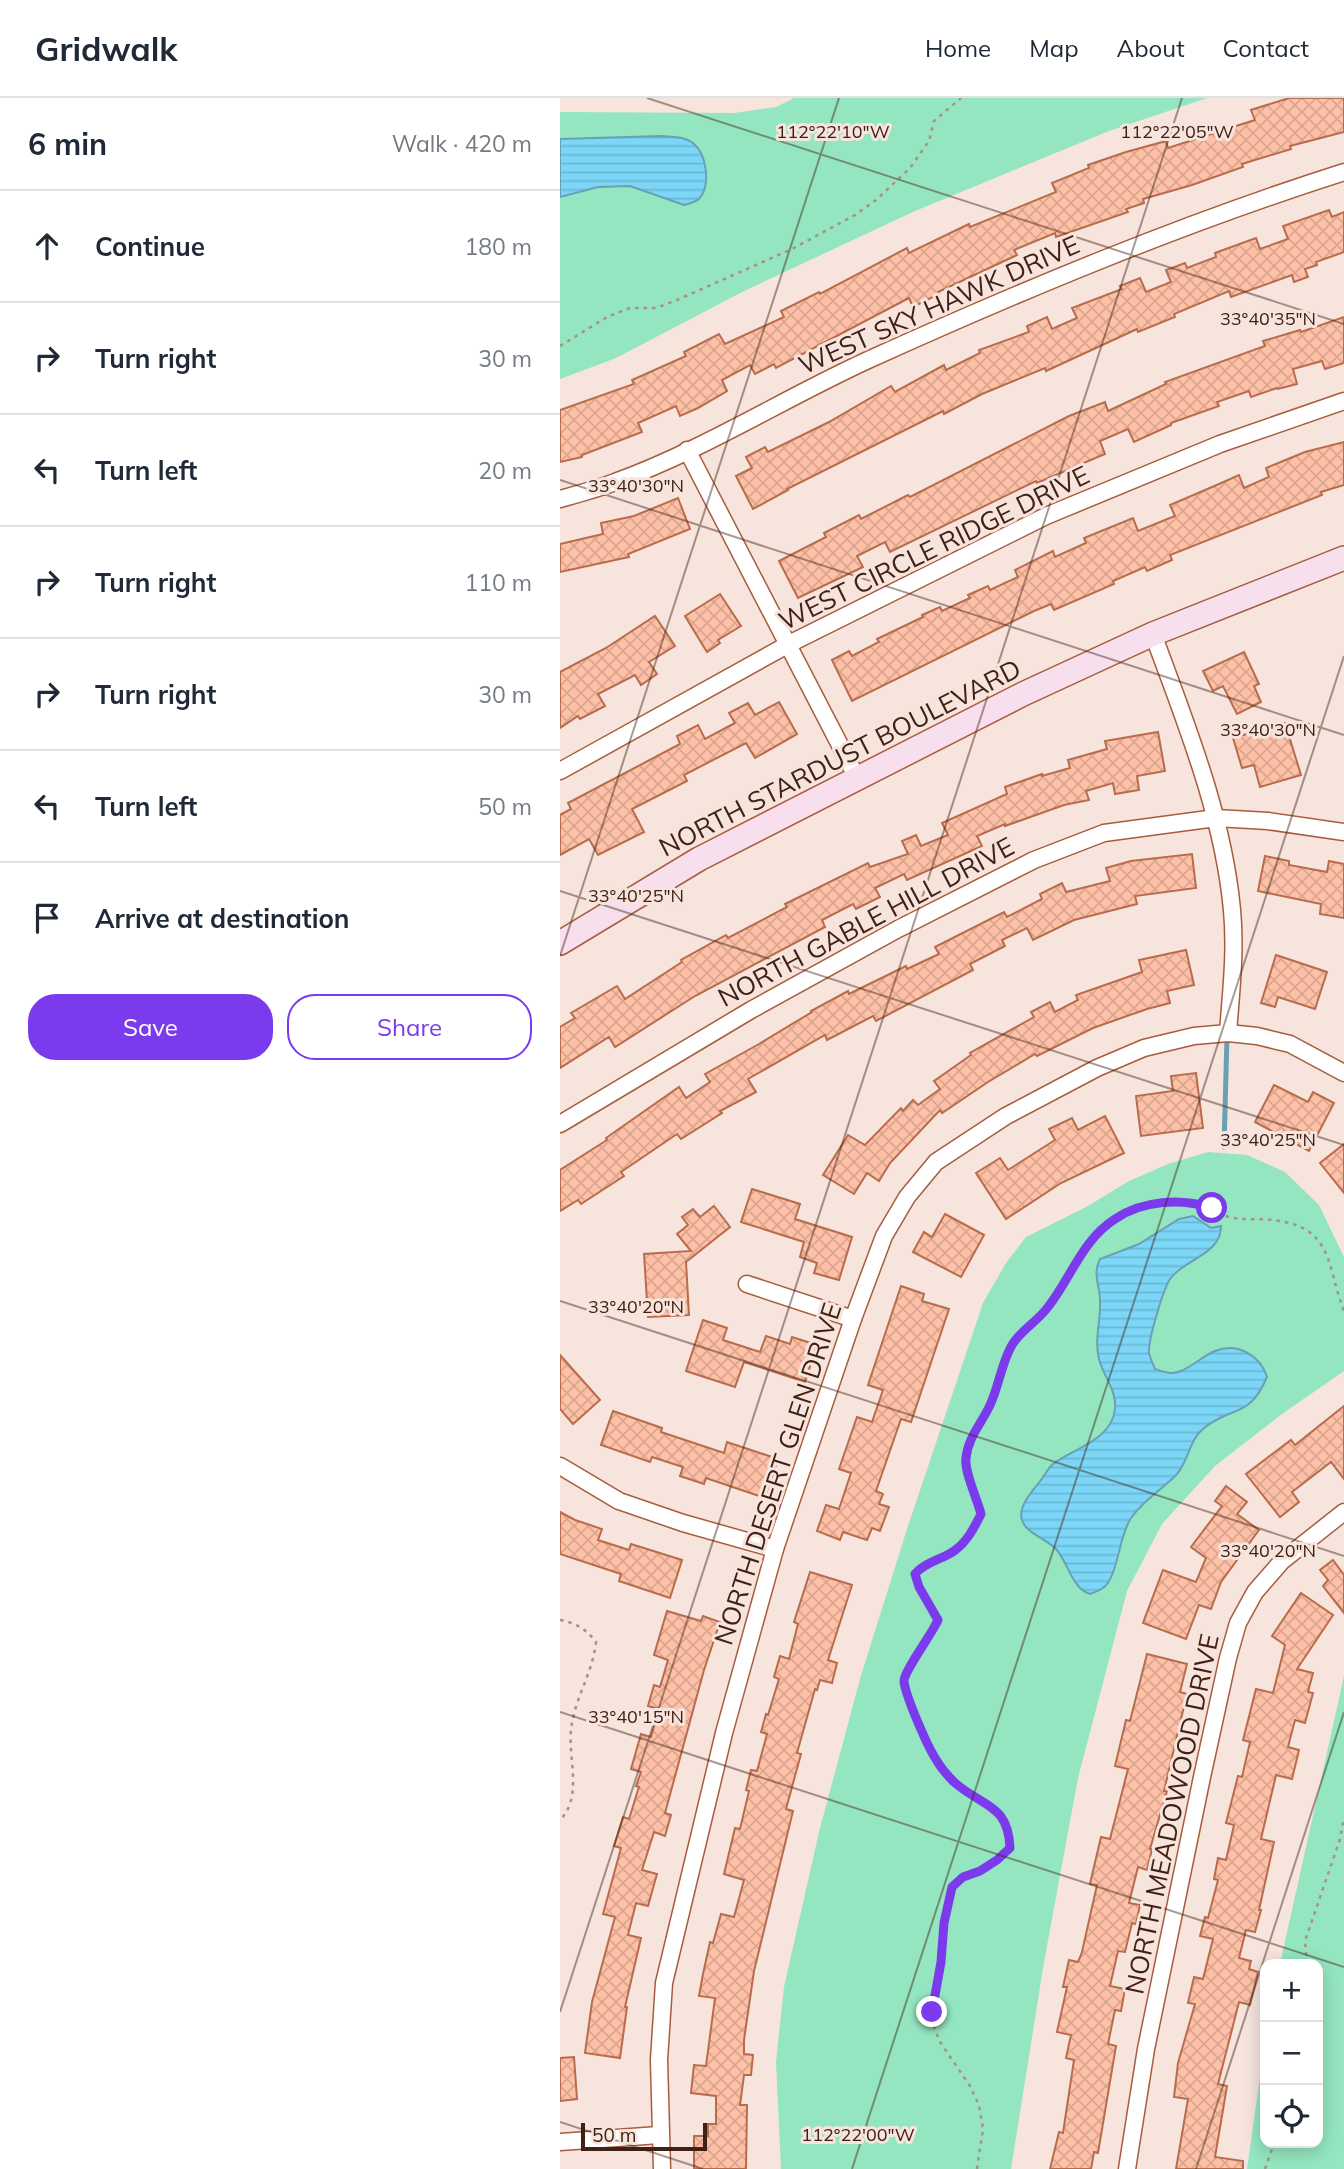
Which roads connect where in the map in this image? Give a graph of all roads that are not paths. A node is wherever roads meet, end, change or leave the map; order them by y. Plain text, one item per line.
1 (1344, 172) edge
2 (1344, 401) edge
3 (687, 450) junction
4 (560, 499) edge
5 (1344, 558) edge
6 (1153, 634) junction
7 (789, 644) junction
8 (560, 771) edge
9 (857, 778) junction
10 (1216, 818) junction
11 (1344, 832) edge
12 (560, 943) edge
13 (1227, 1033) junction
14 (1344, 1073) edge
15 (560, 1124) edge
16 (747, 1284) dead end
17 (853, 1319) junction
18 (560, 1466) edge
19 (1344, 1512) edge
20 (775, 1549) junction
21 (659, 2135) junction
22 (560, 2142) edge
23 (662, 2169) edge
24 (1127, 2169) edge

1 - 3 street, WEST SKY HAWK DRIVE
2 - 7 street, WEST CIRCLE RIDGE DRIVE
3 - 4 street, WEST SKY HAWK DRIVE
3 - 7 street
5 - 6 street, NORTH STARDUST BOULEVARD
6 - 9 street, NORTH STARDUST BOULEVARD
6 - 10 street
7 - 8 street, WEST CIRCLE RIDGE DRIVE
7 - 9 street
9 - 12 street, NORTH STARDUST BOULEVARD
10 - 11 street, NORTH GABLE HILL DRIVE
10 - 13 street
10 - 15 street, NORTH GABLE HILL DRIVE
13 - 14 street, NORTH DESERT GLEN DRIVE
13 - 17 street, NORTH DESERT GLEN DRIVE
16 - 17 street
17 - 20 street, NORTH DESERT GLEN DRIVE
18 - 20 street
19 - 24 street, NORTH MEADOWOOD DRIVE
20 - 21 street, NORTH DESERT GLEN DRIVE
21 - 22 street
21 - 23 street, NORTH DESERT GLEN DRIVE

